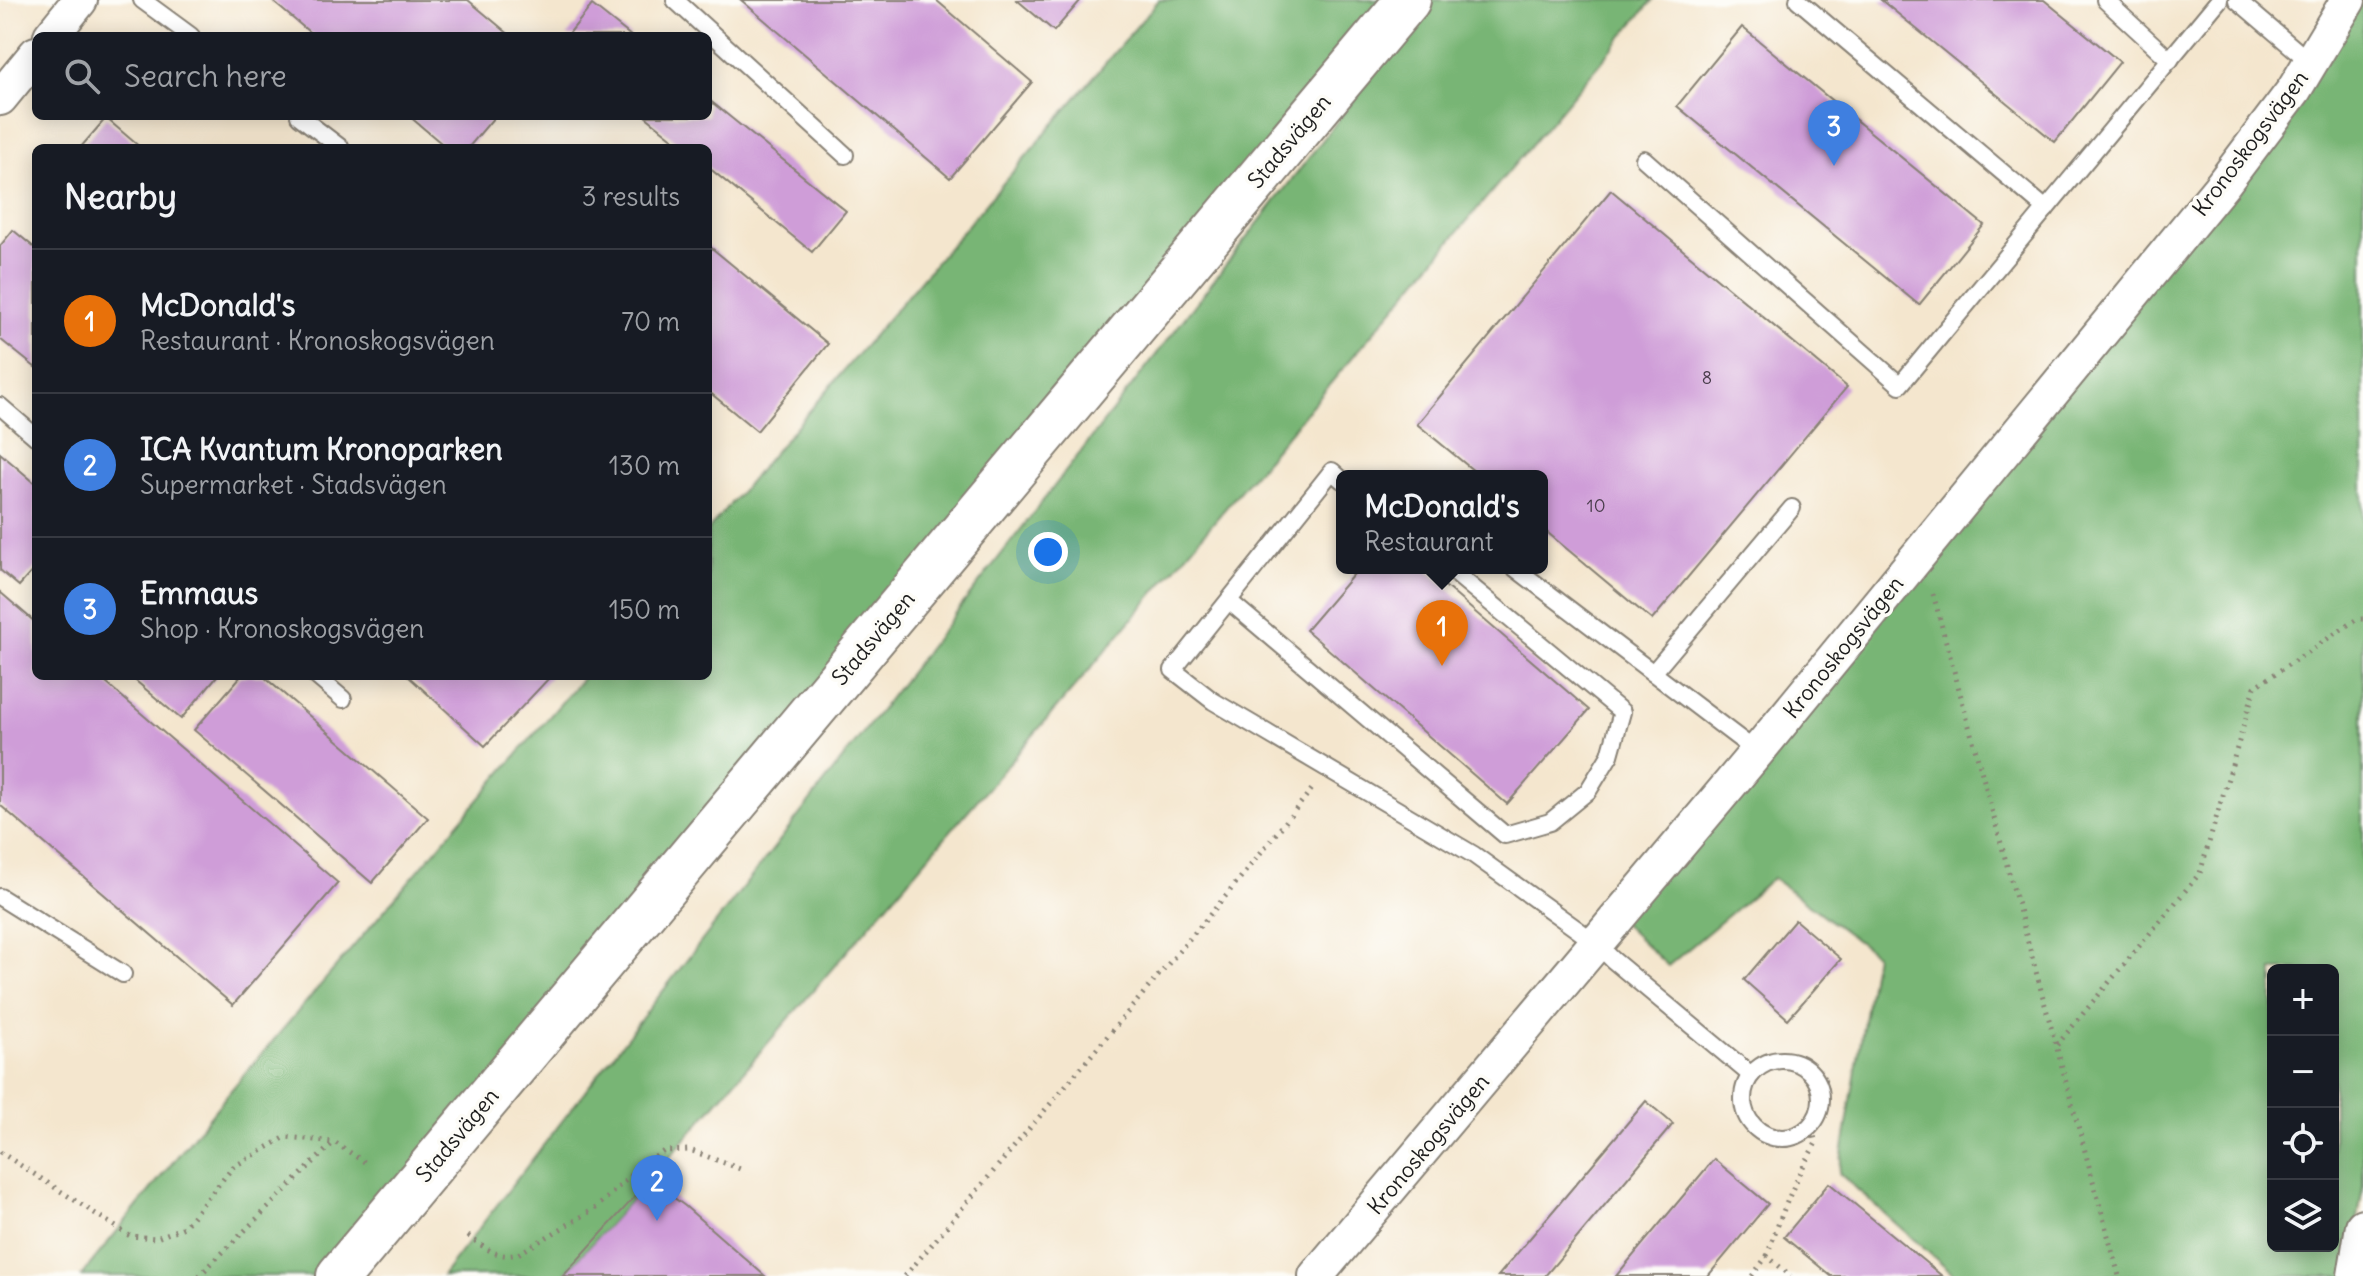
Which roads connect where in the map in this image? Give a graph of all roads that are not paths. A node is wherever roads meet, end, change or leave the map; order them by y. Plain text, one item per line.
1 (80, 0) edge
2 (142, 0) edge
3 (675, 0) edge
4 (1408, 0) edge
5 (1798, 0) edge
6 (2105, 0) edge
7 (2219, 0) edge
8 (2237, 0) edge
9 (2348, 0) edge
10 (54, 32) edge
11 (186, 32) edge
12 (710, 32) edge
13 (712, 34) edge
14 (32, 59) edge
15 (2170, 60) junction
16 (2310, 62) junction
17 (0, 98) edge
18 (304, 120) edge
19 (336, 144) edge
20 (845, 155) dead end
21 (1644, 159) dead end
22 (2046, 209) junction
23 (0, 406) edge
24 (32, 434) edge
25 (1336, 475) edge
26 (1792, 508) dead end
27 (1456, 574) edge
28 (1523, 574) edge
29 (1229, 601) junction
30 (1653, 673) junction
31 (321, 680) edge
32 (343, 699) dead end
33 (1757, 752) junction
34 (0, 897) edge
35 (1596, 943) junction
36 (123, 974) dead end
37 (1751, 1075) junction
38 (2363, 1226) edge
39 (339, 1276) edge
40 (1316, 1276) edge
41 (2355, 1276) edge

1 - 10 street
2 - 11 lane
3 - 12 lane
4 - 39 main road, Stadsvägen
5 - 22 lane
6 - 15 lane
7 - 15 lane
8 - 16 lane
9 - 16 street, Kronoskogsvägen
13 - 20 lane
14 - 17 street
15 - 22 lane
16 - 33 street, Kronoskogsvägen
18 - 19 lane
21 - 22 lane
23 - 24 lane
25 - 29 lane
26 - 30 lane
27 - 29 lane
28 - 30 lane
29 - 35 lane
30 - 33 lane
31 - 32 lane
33 - 35 street, Kronoskogsvägen
34 - 36 lane
35 - 37 lane
35 - 40 street, Kronoskogsvägen
37 - 37 lane
38 - 41 street

